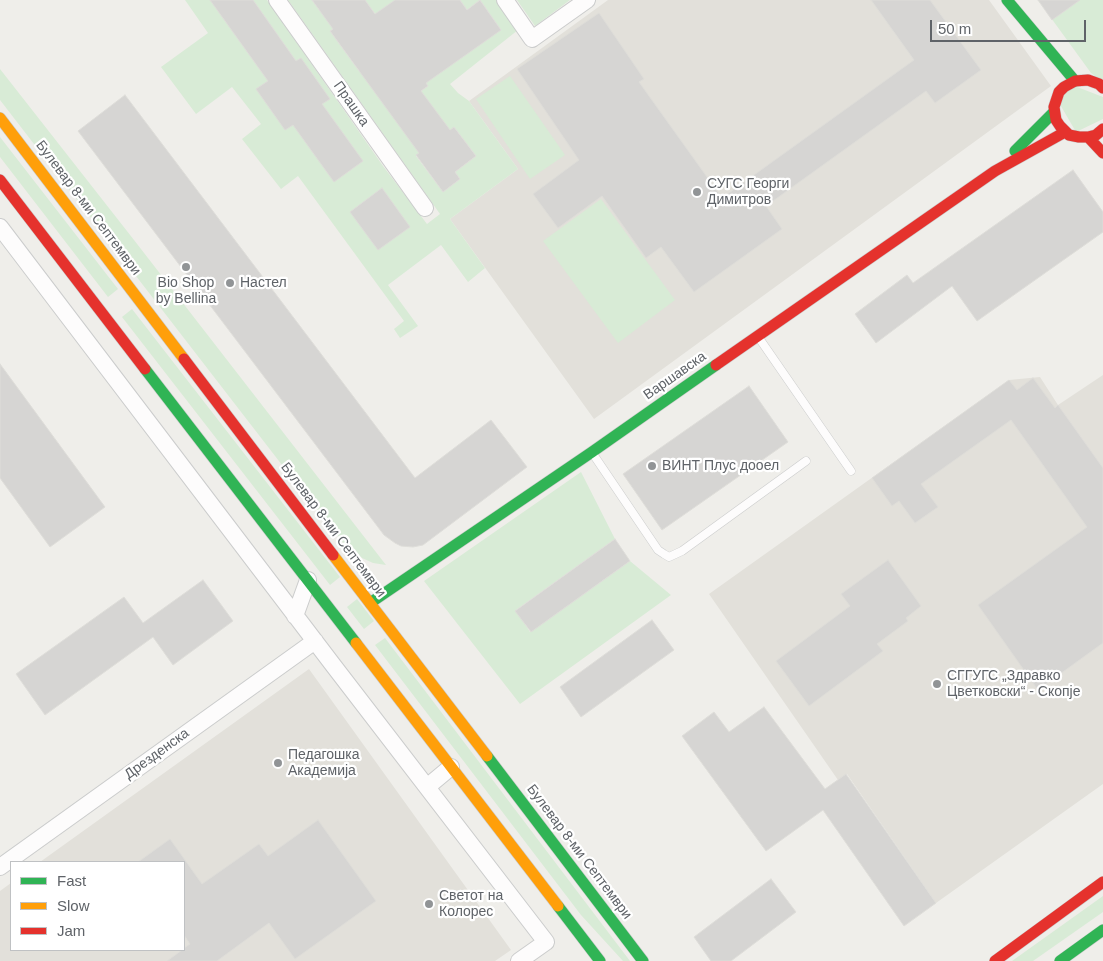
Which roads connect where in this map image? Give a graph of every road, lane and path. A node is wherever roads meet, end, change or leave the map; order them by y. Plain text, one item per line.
1 (277, 0) edge
2 (505, 0) edge
3 (587, 0) edge
4 (1007, 1) edge
5 (1036, 51) dead end
6 (1076, 81) junction
7 (1102, 85) edge
8 (1054, 112) junction
9 (0, 118) edge
10 (1103, 129) edge
11 (1065, 132) junction
12 (1088, 137) junction
13 (1103, 153) edge
14 (995, 171) junction
15 (0, 180) edge
16 (425, 208) dead end
17 (0, 227) edge
18 (758, 336) junction
19 (592, 452) junction
20 (806, 461) dead end
21 (851, 471) dead end
22 (308, 580) junction
23 (370, 603) junction
24 (295, 616) junction
25 (315, 641) junction
26 (452, 767) junction
27 (427, 787) junction
28 (0, 867) edge
29 (1103, 882) edge
30 (1103, 930) edge
31 (519, 961) edge
32 (600, 961) edge
33 (642, 961) edge
34 (995, 961) edge
35 (1060, 961) edge

1 - 16 street, Прашка
2 - 3 street
4 - 5 street
4 - 6 street
6 - 7 street
6 - 8 street
8 - 11 street
8 - 14 street, Варшавска
9 - 23 street, Булевар 8-ми Септември
10 - 12 street
11 - 12 street
11 - 14 street, Варшавска
12 - 13 street
14 - 18 street, Варшавска
15 - 22 street
17 - 24 street
18 - 19 street, Варшавска
18 - 21 lane
19 - 20 lane
19 - 23 street, Варшавска
22 - 24 street
22 - 26 street
23 - 33 street, Булевар 8-ми Септември
24 - 25 street
25 - 27 street
25 - 28 street, Дрезденска
26 - 27 street
26 - 32 street
27 - 31 street
29 - 34 street
30 - 35 street

